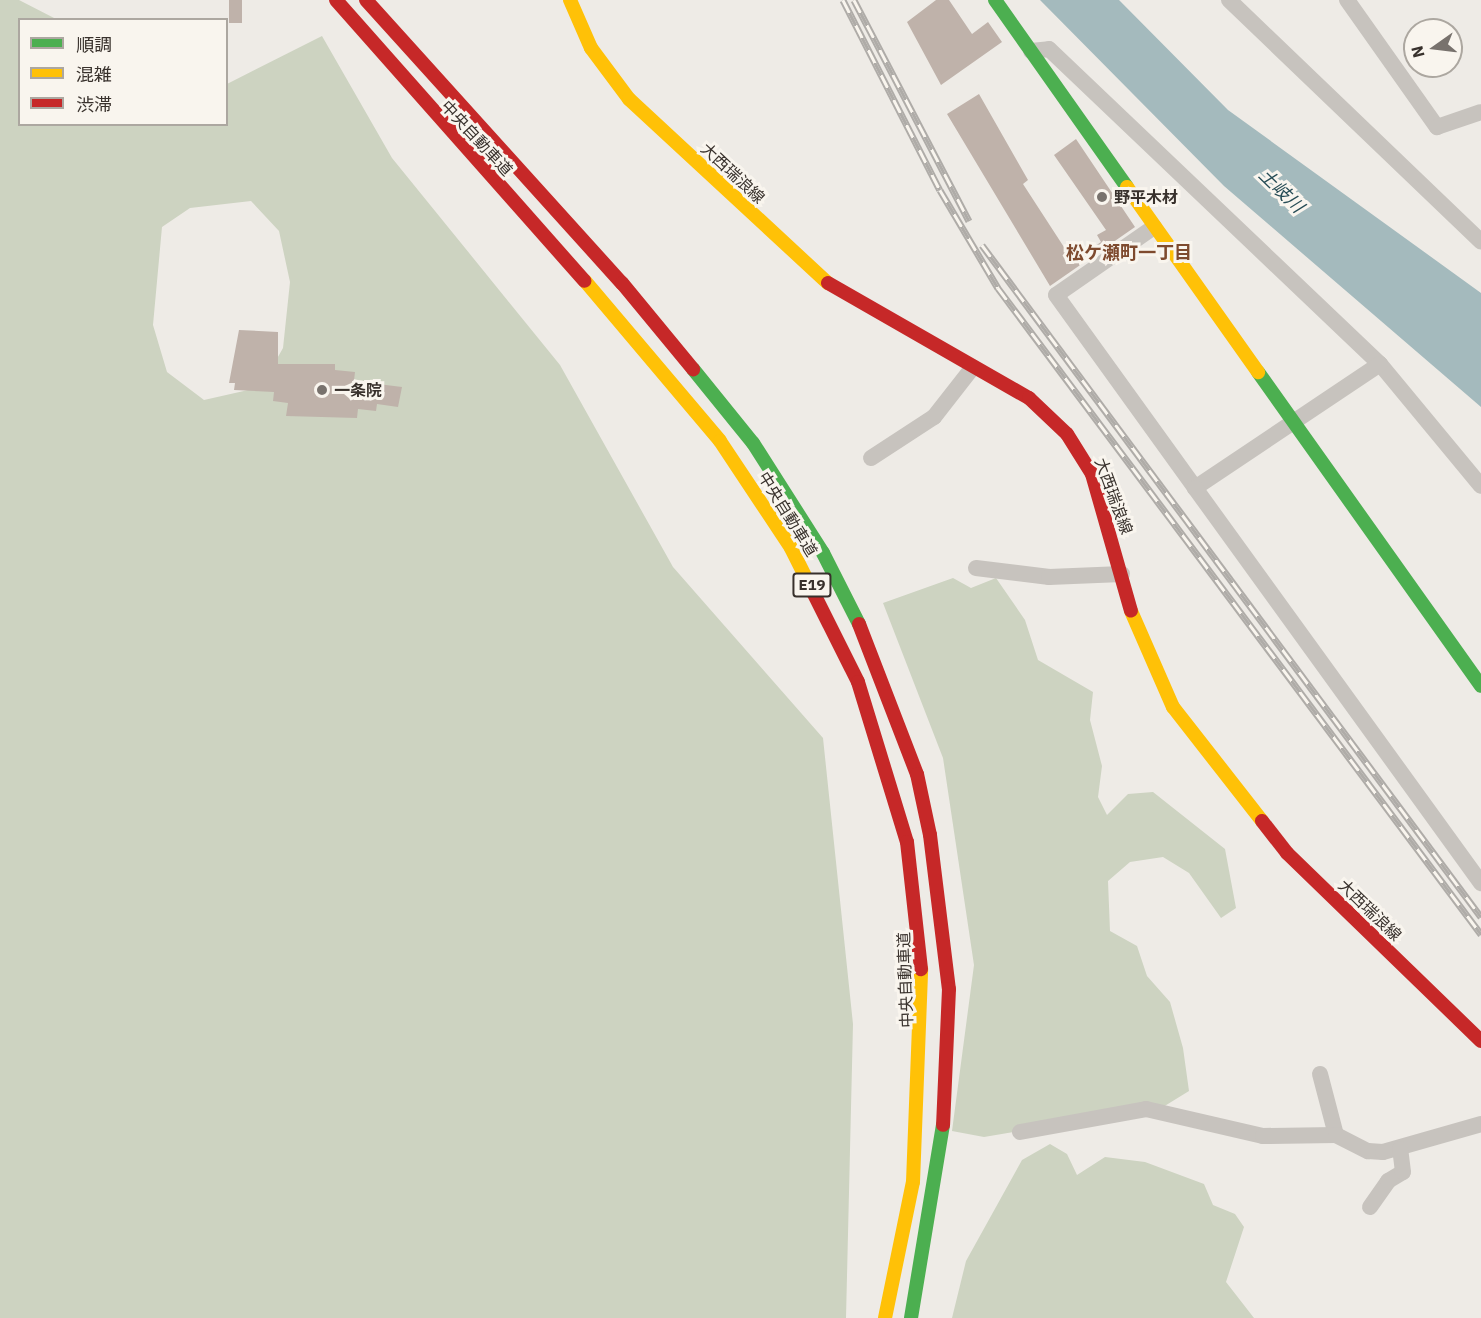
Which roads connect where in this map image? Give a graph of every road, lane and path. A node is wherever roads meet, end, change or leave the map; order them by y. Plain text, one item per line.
1 (336, 0) edge
2 (366, 0) edge
3 (570, 0) edge
4 (995, 0) edge
5 (1229, 0) edge
6 (1347, 0) edge
7 (1031, 51) junction
8 (1481, 112) edge
9 (1154, 227) junction
10 (1481, 242) edge
11 (1380, 364) junction
12 (973, 367) junction
13 (1294, 423) junction
14 (871, 458) dead end
15 (1481, 486) edge
16 (1195, 488) junction
17 (976, 568) dead end
18 (1122, 574) junction
19 (1481, 686) edge
20 (1481, 883) edge
21 (1481, 1041) edge
22 (1320, 1074) dead end
23 (1481, 1124) edge
24 (1020, 1132) dead end
25 (1336, 1135) junction
26 (1400, 1149) junction
27 (1370, 1207) dead end
28 (913, 1315) edge
29 (885, 1318) edge

1 - 29 main road, 中央自動車道 / E19
2 - 28 main road, 中央自動車道 / E19
3 - 12 main road, 大西瑞浪線
4 - 7 main road
5 - 10 street
6 - 8 street
7 - 9 main road
7 - 11 street
9 - 13 main road
9 - 16 street
11 - 13 street
11 - 15 street
12 - 14 street
12 - 18 main road, 大西瑞浪線
13 - 16 street
13 - 19 main road
16 - 20 street
17 - 18 street
18 - 21 main road, 大西瑞浪線
22 - 25 street
23 - 26 street
24 - 25 street
25 - 26 street
26 - 27 street

